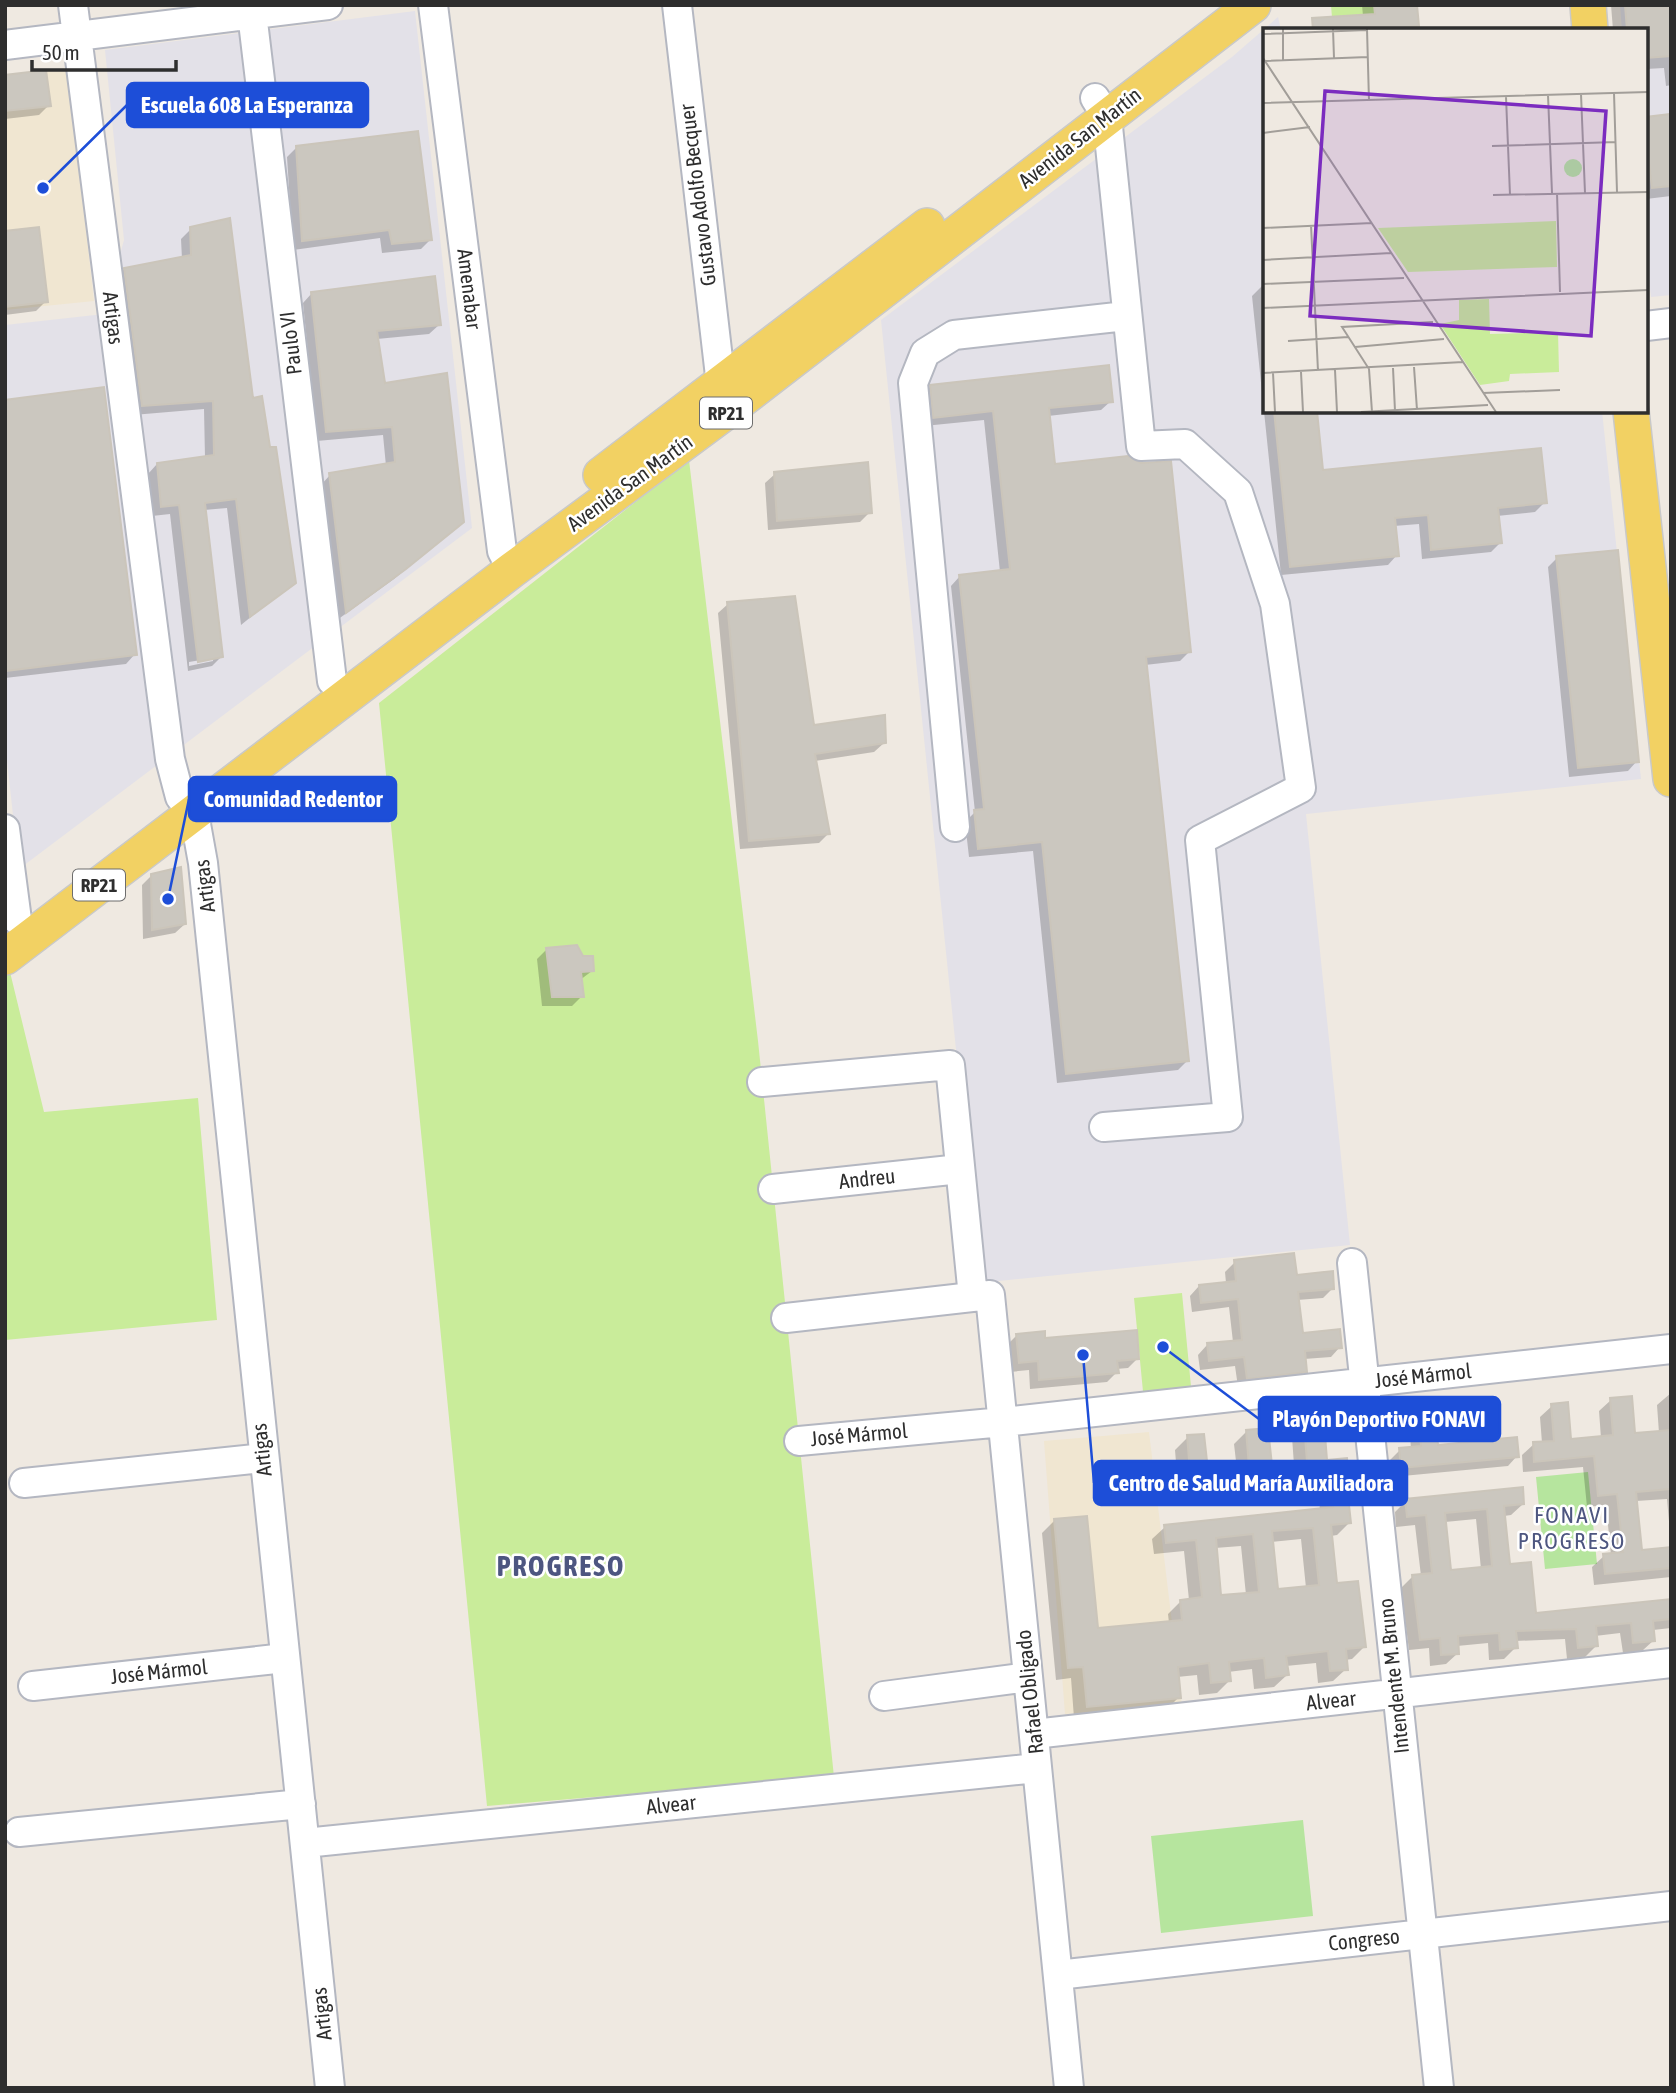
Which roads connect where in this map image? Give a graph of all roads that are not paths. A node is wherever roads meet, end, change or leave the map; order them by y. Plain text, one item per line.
1 (73, 5) edge
2 (328, 5) edge
3 (433, 5) edge
4 (677, 5) edge
5 (1216, 5) edge
6 (1253, 5) edge
7 (1588, 5) edge
8 (252, 10) edge
9 (1590, 28) edge
10 (77, 37) junction
11 (5, 45) edge
12 (1101, 107) junction
13 (1126, 316) junction
14 (1671, 323) edge
15 (1648, 326) edge
16 (722, 399) junction
17 (1631, 413) edge
18 (507, 560) junction
19 (332, 681) junction
20 (1671, 779) edge
21 (187, 805) junction
22 (955, 827) dead end
23 (5, 829) edge
24 (11, 924) edge
25 (5, 957) edge
26 (762, 1082) dead end
27 (1104, 1127) dead end
28 (960, 1169) junction
29 (773, 1189) dead end
30 (1352, 1263) dead end
31 (981, 1296) junction
32 (786, 1318) dead end
33 (1671, 1349) edge
34 (1363, 1383) junction
35 (1003, 1422) junction
36 (799, 1441) dead end
37 (263, 1458) junction
38 (24, 1483) dead end
39 (285, 1658) junction
40 (1671, 1663) edge
41 (1028, 1677) junction
42 (33, 1686) dead end
43 (1396, 1694) junction
44 (884, 1696) dead end
45 (1034, 1734) junction
46 (1037, 1768) junction
47 (301, 1804) junction
48 (19, 1832) dead end
49 (305, 1843) junction
50 (1671, 1906) edge
51 (1422, 1934) junction
52 (1058, 1975) junction
53 (330, 2088) edge
54 (1069, 2088) edge
55 (1439, 2088) edge

1 - 10 street, Artigas
2 - 8 street
3 - 18 street, Amenabar
4 - 16 street, Gustavo Adolfo Becquer
5 - 12 main road, Avenida San Martín / RP21
6 - 12 main road, Avenida San Martín / RP21
7 - 9 main road
8 - 10 street
8 - 19 street, Paulo VI
10 - 11 street
10 - 21 street, Artigas
12 - 13 street
12 - 16 main road, Avenida San Martín / RP21
13 - 22 street
13 - 27 street
14 - 15 street
16 - 18 main road, Avenida San Martín / RP21
17 - 20 main road
18 - 19 main road, Avenida San Martín / RP21
18 - 21 main road, Avenida San Martín / RP21
19 - 21 main road, Avenida San Martín / RP21
21 - 24 main road, Avenida San Martín / RP21
21 - 25 main road, Avenida San Martín / RP21
21 - 37 street, Artigas
23 - 24 street
26 - 28 street, Rafael Obligado
28 - 29 street, Andreu
28 - 31 street, Rafael Obligado
30 - 34 street, Intendente M. Bruno
31 - 32 street
31 - 35 street, Rafael Obligado
33 - 34 street, José Mármol
34 - 35 street, José Mármol
34 - 43 street, Intendente M. Bruno
35 - 36 street, José Mármol
35 - 41 street, Rafael Obligado
37 - 38 street
37 - 39 street, Artigas
39 - 42 street, José Mármol
39 - 47 street, Artigas
40 - 43 street, Alvear
41 - 44 street
41 - 45 street, Rafael Obligado
43 - 45 street, Alvear
43 - 51 street, Intendente M. Bruno
45 - 46 street, Rafael Obligado
46 - 49 street, Alvear
46 - 52 street, Rafael Obligado
47 - 48 street
47 - 49 street, Artigas
49 - 53 street, Artigas
50 - 51 street, Congreso
51 - 52 street, Congreso
51 - 55 street, Intendente M. Bruno
52 - 54 street, Rafael Obligado

